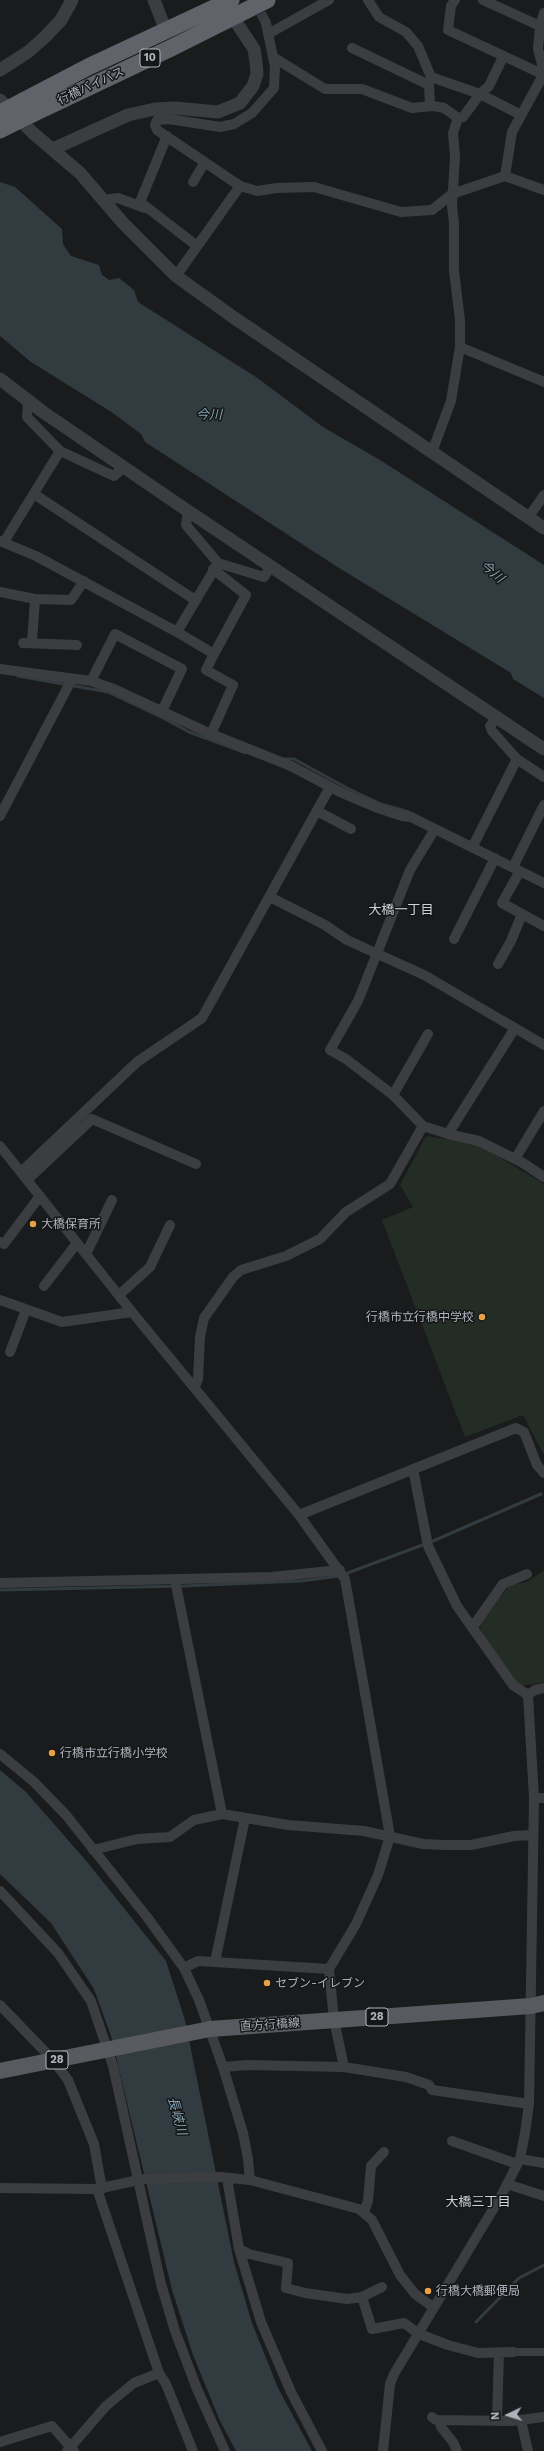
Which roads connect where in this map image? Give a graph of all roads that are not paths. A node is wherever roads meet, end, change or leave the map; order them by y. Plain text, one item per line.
1 (72, 0) edge
2 (154, 0) edge
3 (267, 0) edge
4 (329, 0) edge
5 (368, 0) edge
6 (455, 0) edge
7 (483, 0) edge
8 (231, 8) edge
9 (544, 13) edge
10 (540, 26) junction
11 (166, 31) junction
12 (352, 48) dead end
13 (273, 57) junction
14 (503, 57) junction
15 (0, 70) edge
16 (542, 78) edge
17 (430, 81) junction
18 (480, 94) junction
19 (0, 100) edge
20 (430, 106) junction
21 (28, 107) junction
22 (0, 113) edge
23 (522, 114) junction
24 (458, 118) junction
25 (0, 130) edge
26 (167, 136) junction
27 (53, 149) junction
28 (205, 162) junction
29 (505, 176) junction
30 (193, 182) dead end
31 (240, 186) junction
32 (544, 190) edge
33 (452, 194) junction
34 (104, 200) junction
35 (150, 210) junction
36 (197, 246) junction
37 (176, 276) junction
38 (460, 347) junction
39 (0, 379) edge
40 (544, 382) edge
41 (28, 401) junction
42 (60, 451) junction
43 (432, 452) junction
44 (124, 467) junction
45 (34, 494) junction
46 (544, 495) edge
47 (188, 511) junction
48 (528, 518) junction
49 (544, 528) edge
50 (2, 541) edge
51 (216, 566) junction
52 (272, 566) junction
53 (84, 581) junction
54 (0, 592) edge
55 (35, 599) junction
56 (196, 600) junction
57 (177, 632) junction
58 (77, 645) dead end
59 (214, 654) junction
60 (0, 669) edge
61 (72, 679) junction
62 (91, 681) junction
63 (162, 710) junction
64 (496, 716) junction
65 (211, 734) junction
66 (544, 749) edge
67 (517, 758) junction
68 (544, 777) edge
69 (330, 786) junction
70 (544, 805) edge
71 (317, 811) junction
72 (0, 816) edge
73 (351, 829) dead end
74 (435, 829) junction
75 (473, 846) junction
76 (495, 858) junction
77 (517, 869) junction
78 (544, 883) edge
79 (270, 897) junction
80 (522, 914) junction
81 (544, 926) edge
82 (454, 939) dead end
83 (377, 954) junction
84 (498, 964) dead end
85 (515, 1028) junction
86 (428, 1034) dead end
87 (544, 1045) edge
88 (393, 1095) junction
89 (543, 1116) edge
90 (423, 1126) junction
91 (448, 1134) junction
92 (1, 1149) edge
93 (515, 1159) junction
94 (196, 1164) dead end
95 (20, 1172) junction
96 (544, 1177) edge
97 (27, 1180) junction
98 (40, 1196) junction
99 (112, 1200) dead end
100 (170, 1225) dead end
101 (0, 1242) edge
102 (77, 1242) junction
103 (86, 1254) junction
104 (44, 1286) dead end
105 (118, 1295) junction
106 (0, 1300) edge
107 (26, 1310) junction
108 (132, 1312) junction
109 (10, 1352) dead end
110 (195, 1387) junction
111 (413, 1469) junction
112 (544, 1473) edge
113 (299, 1515) junction
114 (340, 1570) junction
115 (527, 1574) dead end
116 (175, 1580) junction
117 (0, 1583) edge
118 (472, 1628) junction
119 (544, 1688) edge
120 (528, 1695) junction
121 (0, 1754) edge
122 (539, 1798) edge
123 (222, 1814) junction
124 (245, 1818) junction
125 (533, 1835) junction
126 (390, 1836) junction
127 (93, 1850) junction
128 (0, 1891) edge
129 (215, 1962) junction
130 (184, 1968) junction
131 (329, 1970) junction
132 (0, 2005) edge
133 (538, 2005) edge
134 (334, 2020) junction
135 (205, 2031) junction
136 (111, 2050) junction
137 (53, 2060) junction
138 (223, 2067) junction
139 (344, 2067) junction
140 (0, 2071) edge
141 (529, 2104) junction
142 (452, 2141) dead end
143 (384, 2152) dead end
144 (518, 2162) junction
145 (544, 2163) edge
146 (224, 2177) junction
147 (140, 2180) junction
148 (250, 2180) junction
149 (507, 2184) junction
150 (0, 2188) edge
151 (100, 2189) junction
152 (544, 2196) edge
153 (364, 2212) junction
154 (239, 2249) junction
155 (382, 2287) dead end
156 (362, 2297) junction
157 (433, 2307) junction
158 (419, 2334) junction
159 (513, 2352) joint
160 (544, 2352) edge
161 (499, 2353) junction
162 (159, 2373) junction
163 (544, 2417) edge
164 (521, 2420) junction
165 (497, 2421) junction
166 (0, 2442) edge
167 (71, 2450) edge
168 (193, 2451) edge
169 (225, 2451) edge
170 (322, 2451) edge
171 (383, 2451) edge
172 (457, 2451) edge
173 (528, 2451) edge

1 - 15 street
2 - 11 street
3 - 8 highway, 行橋バイパス / 10
4 - 13 street
5 - 17 street
6 - 14 street
7 - 10 street
8 - 11 highway, 行橋バイパス / 10
8 - 21 highway, 行橋バイパス / 10
8 - 27 street
9 - 10 street
10 - 16 street
11 - 21 highway, 行橋バイパス / 10
12 - 17 street
13 - 20 street
13 - 26 street
14 - 16 street
14 - 18 street
16 - 23 street
17 - 18 street
17 - 20 street
18 - 23 street
18 - 24 street
19 - 27 street
20 - 24 street
21 - 22 highway, 行橋バイパス / 10, bridge
21 - 25 highway, 行橋バイパス / 10, bridge
23 - 29 street
24 - 33 street
26 - 28 street
26 - 35 street
27 - 34 street
28 - 30 street
28 - 31 street
29 - 32 street
29 - 33 street
31 - 33 street
31 - 36 street
33 - 38 street
34 - 35 street
34 - 37 street
35 - 36 street
36 - 37 street
37 - 43 street
38 - 40 street
38 - 43 street
39 - 41 street
41 - 42 street
41 - 44 street
42 - 44 street
42 - 45 street
43 - 48 street
44 - 47 street
45 - 50 street
45 - 56 street
46 - 48 street
47 - 51 street
47 - 52 street
48 - 49 street
50 - 53 street
51 - 52 street
51 - 56 street
51 - 59 street
52 - 64 street
53 - 55 street
53 - 57 street
54 - 55 street
55 - 58 street
56 - 57 street
57 - 59 street
59 - 65 street
60 - 61 street
61 - 62 street
61 - 72 street
62 - 63 street
62 - 63 street
63 - 65 street
64 - 66 street
64 - 67 street
65 - 69 street
67 - 68 street
67 - 75 street
69 - 71 street
69 - 74 street
70 - 77 street
71 - 73 street
71 - 79 street
74 - 75 street
74 - 83 street
75 - 76 street
76 - 77 street
76 - 82 street
77 - 78 street
77 - 80 street
79 - 83 street
79 - 95 street
80 - 81 street
80 - 84 street
83 - 85 street
83 - 88 street
85 - 87 street
85 - 91 street
86 - 88 street
88 - 90 street
89 - 93 street
90 - 91 street
90 - 110 street
91 - 93 street
92 - 95 street
93 - 96 street
94 - 97 street
95 - 97 street
97 - 98 street
98 - 101 street
98 - 102 street
99 - 103 street
100 - 105 street
102 - 103 street
102 - 104 street
103 - 105 street
105 - 108 street
106 - 107 street
107 - 108 street
107 - 109 street
108 - 110 street
110 - 113 street
111 - 112 street
111 - 113 street
111 - 118 street
113 - 114 street
114 - 116 street
114 - 126 street
115 - 118 street
116 - 117 street
116 - 123 street
118 - 120 street
119 - 120 street
120 - 122 street
121 - 127 street
122 - 125 street
123 - 124 street
123 - 127 street
124 - 126 street
124 - 129 street
125 - 126 street
125 - 133 street
126 - 131 street
127 - 130 street
128 - 136 street
129 - 130 street
129 - 131 street
130 - 135 street
131 - 134 street
132 - 137 street
133 - 134 main road, 直方行橋線 / 28
133 - 141 street
134 - 135 main road, 直方行橋線 / 28
134 - 139 street
135 - 136 main road, 直方行橋線 / 28
135 - 138 street
136 - 137 main road, 直方行橋線 / 28
136 - 147 street
137 - 140 main road, 直方行橋線 / 28
137 - 151 street
138 - 139 street
138 - 148 street
139 - 141 street
141 - 144 street
142 - 144 street
143 - 153 street
144 - 145 street
144 - 149 street
146 - 147 street
146 - 148 street
146 - 154 street
147 - 151 street
147 - 169 street
148 - 153 street
149 - 152 street
149 - 157 street
150 - 151 street
151 - 162 street
153 - 157 street
154 - 156 street
154 - 170 street
155 - 156 street
156 - 158 street
157 - 158 street
158 - 161 street
158 - 171 street
159 - 160 street
159 - 161 street
161 - 165 street
162 - 167 street
162 - 168 street
163 - 164 street
164 - 165 street
164 - 173 street
165 - 172 street
166 - 167 street

